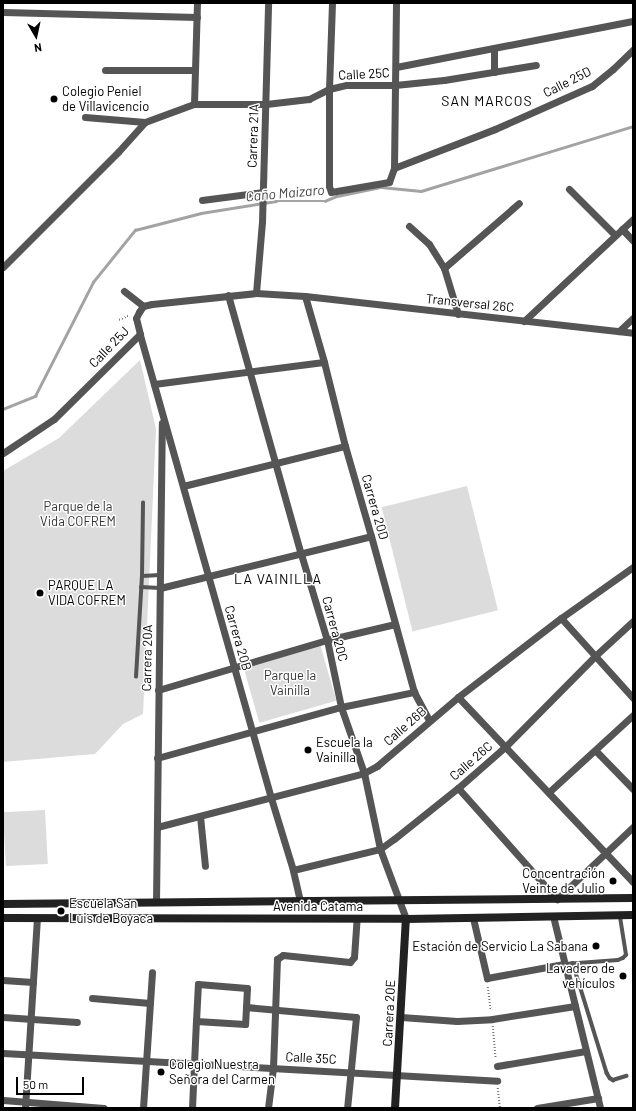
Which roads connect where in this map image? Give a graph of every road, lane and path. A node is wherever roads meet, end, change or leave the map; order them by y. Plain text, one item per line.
1 (197, 3) edge
2 (268, 3) edge
3 (332, 3) edge
4 (396, 3) edge
5 (3, 12) edge
6 (197, 17) junction
7 (633, 21) edge
8 (494, 49) junction
9 (633, 50) edge
10 (536, 65) dead end
11 (396, 67) junction
12 (105, 70) dead end
13 (195, 70) junction
14 (494, 72) junction
15 (395, 85) junction
16 (329, 89) junction
17 (194, 104) junction
18 (266, 104) junction
19 (85, 118) dead end
20 (145, 122) junction
21 (394, 168) junction
22 (569, 189) dead end
23 (263, 195) junction
24 (202, 200) dead end
25 (519, 203) dead end
26 (633, 219) edge
27 (409, 226) dead end
28 (622, 229) junction
29 (615, 235) junction
30 (633, 241) edge
31 (3, 267) edge
32 (444, 268) junction
33 (124, 291) dead end
34 (256, 293) junction
35 (228, 295) junction
36 (305, 296) junction
37 (143, 306) junction
38 (458, 314) junction
39 (633, 318) edge
40 (524, 321) junction
41 (620, 331) junction
42 (633, 333) edge
43 (140, 334) junction
44 (324, 362) junction
45 (250, 371) junction
46 (154, 384) junction
47 (162, 414) junction
48 (345, 446) junction
49 (3, 453) edge
50 (274, 463) junction
51 (183, 486) junction
52 (143, 503) dead end
53 (371, 536) junction
54 (300, 554) junction
55 (633, 567) edge
56 (160, 575) junction
57 (142, 576) junction
58 (208, 576) junction
59 (141, 588) junction
60 (160, 588) junction
61 (561, 618) junction
62 (633, 621) edge
63 (395, 624) junction
64 (327, 640) junction
65 (595, 656) junction
66 (234, 667) junction
67 (136, 678) dead end
68 (158, 690) junction
69 (414, 692) junction
70 (458, 697) junction
71 (633, 698) edge
72 (341, 707) junction
73 (633, 715) edge
74 (429, 720) junction
75 (252, 732) junction
76 (506, 746) junction
77 (596, 751) junction
78 (158, 758) junction
79 (364, 774) junction
80 (458, 788) junction
81 (633, 789) edge
82 (549, 792) junction
83 (271, 798) junction
84 (200, 816) junction
85 (633, 827) edge
86 (156, 828) junction
87 (380, 849) junction
88 (605, 852) junction
89 (205, 866) dead end
90 (293, 870) junction
91 (633, 882) edge
92 (633, 898) edge
93 (557, 899) junction
94 (398, 900) junction
95 (300, 901) junction
96 (156, 902) junction
97 (3, 904) edge
98 (620, 915) junction
99 (633, 915) edge
100 (553, 916) junction
101 (3, 918) edge
102 (37, 918) junction
103 (357, 918) junction
104 (473, 918) junction
105 (406, 919) junction
106 (573, 963) junction
107 (564, 964) junction
108 (152, 972) dead end
109 (487, 978) junction
110 (3, 980) edge
111 (33, 982) junction
112 (92, 998) dead end
113 (150, 1003) junction
114 (575, 1006) junction
115 (246, 1007) junction
116 (274, 1010) junction
117 (3, 1017) edge
118 (401, 1017) junction
119 (30, 1018) junction
120 (492, 1019) junction
121 (196, 1021) junction
122 (78, 1022) dead end
123 (586, 1051) junction
124 (3, 1053) edge
125 (28, 1054) junction
126 (146, 1061) junction
127 (194, 1064) junction
128 (497, 1066) joint
129 (273, 1068) junction
130 (351, 1073) junction
131 (397, 1075) junction
132 (626, 1076) dead end
133 (497, 1081) joint
134 (598, 1098) junction
135 (3, 1100) edge
136 (25, 1105) edge
137 (104, 1108) edge
138 (143, 1108) edge
139 (192, 1108) edge
140 (268, 1108) edge
141 (347, 1108) edge
142 (395, 1108) edge
143 (500, 1108) edge
144 (537, 1108) edge
145 (600, 1108) edge

1 - 6 street
2 - 18 street, Carrera 21A
3 - 16 street
4 - 11 street
5 - 6 street
6 - 13 street
7 - 8 street, Calle 25C
8 - 11 street, Calle 25C
8 - 14 street
9 - 21 street, Calle 25D
10 - 14 street, Calle 25C
11 - 15 street
12 - 13 street
13 - 17 street
14 - 15 street, Calle 25C
15 - 16 street, Calle 25C
15 - 21 street
16 - 18 street, Calle 25C
16 - 21 street
17 - 18 street, Calle 25C
17 - 20 street
18 - 23 street, Carrera 21A
19 - 20 street
20 - 31 street
22 - 29 street
23 - 24 street
23 - 34 street, Carrera 21A
25 - 32 street
26 - 28 street
27 - 32 street
28 - 29 street
28 - 30 street
29 - 40 street
32 - 38 street
33 - 37 street
34 - 35 street
34 - 36 street
35 - 37 street
35 - 45 street, Carrera 20C
36 - 38 street, Transversal 26C
36 - 44 street, Carrera 20D
37 - 43 street, Calle 25J
38 - 40 street, Transversal 26C
39 - 41 street
40 - 41 street, Transversal 26C
41 - 42 street, Transversal 26C
43 - 46 street, Carrera 20B
43 - 49 street, Calle 25J
44 - 45 street
44 - 48 street, Carrera 20D
45 - 46 street
45 - 50 street, Carrera 20C
46 - 47 street, Carrera 20B
47 - 51 street, Carrera 20B
47 - 56 street, Carrera 20A
48 - 50 street
48 - 53 street, Carrera 20D
50 - 51 street
50 - 54 street, Carrera 20C
51 - 58 street, Carrera 20B
52 - 57 lane
53 - 54 street
53 - 63 street, Carrera 20D
54 - 58 street
54 - 64 street, Carrera 20C
55 - 61 street, Calle 26B
56 - 57 lane
56 - 60 street, Carrera 20A
57 - 59 lane
58 - 60 street
58 - 66 street, Carrera 20B
59 - 60 lane
59 - 67 lane
60 - 68 street, Carrera 20A
61 - 65 street
61 - 70 street, Calle 26B
62 - 65 street, Calle 26C
63 - 64 street
63 - 69 street, Carrera 20D
64 - 66 street
64 - 72 street, Carrera 20C
65 - 71 street
65 - 76 street, Calle 26C
66 - 68 street
66 - 75 street, Carrera 20B
68 - 78 street, Carrera 20A
69 - 72 street
69 - 74 street, Carrera 20D
70 - 74 street, Calle 26B
70 - 76 street
72 - 75 street
72 - 79 street, Carrera 20C
73 - 77 street
74 - 79 street, Calle 26B
75 - 78 street
75 - 83 street, Carrera 20B
76 - 80 street, Calle 26C
76 - 82 street
77 - 81 street
77 - 82 street
78 - 86 street, Carrera 20A
79 - 83 street, Calle 26B
79 - 87 street, Carrera 20C
80 - 87 street, Calle 26C
80 - 93 street
82 - 88 street
83 - 84 street, Calle 26B
83 - 90 street, Carrera 20B
84 - 86 street, Calle 26B
84 - 89 street
85 - 88 street
86 - 96 street, Carrera 20A
87 - 90 street, Calle 26C
87 - 94 street, Carrera 20C
88 - 91 street
88 - 93 street
90 - 95 street, Carrera 20B
92 - 93 main road, Avenida Catama
93 - 94 main road, Avenida Catama
94 - 95 main road, Avenida Catama
94 - 105 street, Carrera 20C
95 - 96 main road, Avenida Catama
96 - 97 main road, Avenida Catama
98 - 99 main road, Avenida Catama
98 - 100 main road, Avenida Catama
98 - 106 lane
100 - 104 main road, Avenida Catama
100 - 107 street
101 - 102 main road, Avenida Catama
102 - 103 main road, Avenida Catama
102 - 111 street
103 - 105 main road, Avenida Catama
103 - 116 street
104 - 105 main road, Avenida Catama
104 - 109 street
105 - 118 main road, Carrera 20E
106 - 107 lane
106 - 132 lane
107 - 109 street
107 - 114 street
108 - 113 street
109 - 120 path
110 - 111 street
111 - 119 street
112 - 113 street
113 - 126 street
114 - 120 street
114 - 123 street
115 - 116 street
115 - 121 street
115 - 121 street
116 - 129 street
116 - 130 street
117 - 119 street
118 - 120 street
118 - 131 main road, Carrera 20E
119 - 122 street
119 - 125 street
120 - 128 path
121 - 127 street
123 - 128 street
123 - 134 street
124 - 125 street, Calle 35C
125 - 126 street, Calle 35C
125 - 136 street
126 - 127 street, Calle 35C
126 - 138 street
127 - 129 street, Calle 35C
127 - 139 street
129 - 130 street, Calle 35C
129 - 140 street
130 - 131 street, Calle 35C
130 - 141 street
131 - 133 street, Calle 35C
131 - 142 main road, Carrera 20E
133 - 143 path
134 - 144 street
134 - 145 street
135 - 136 street
136 - 137 street

